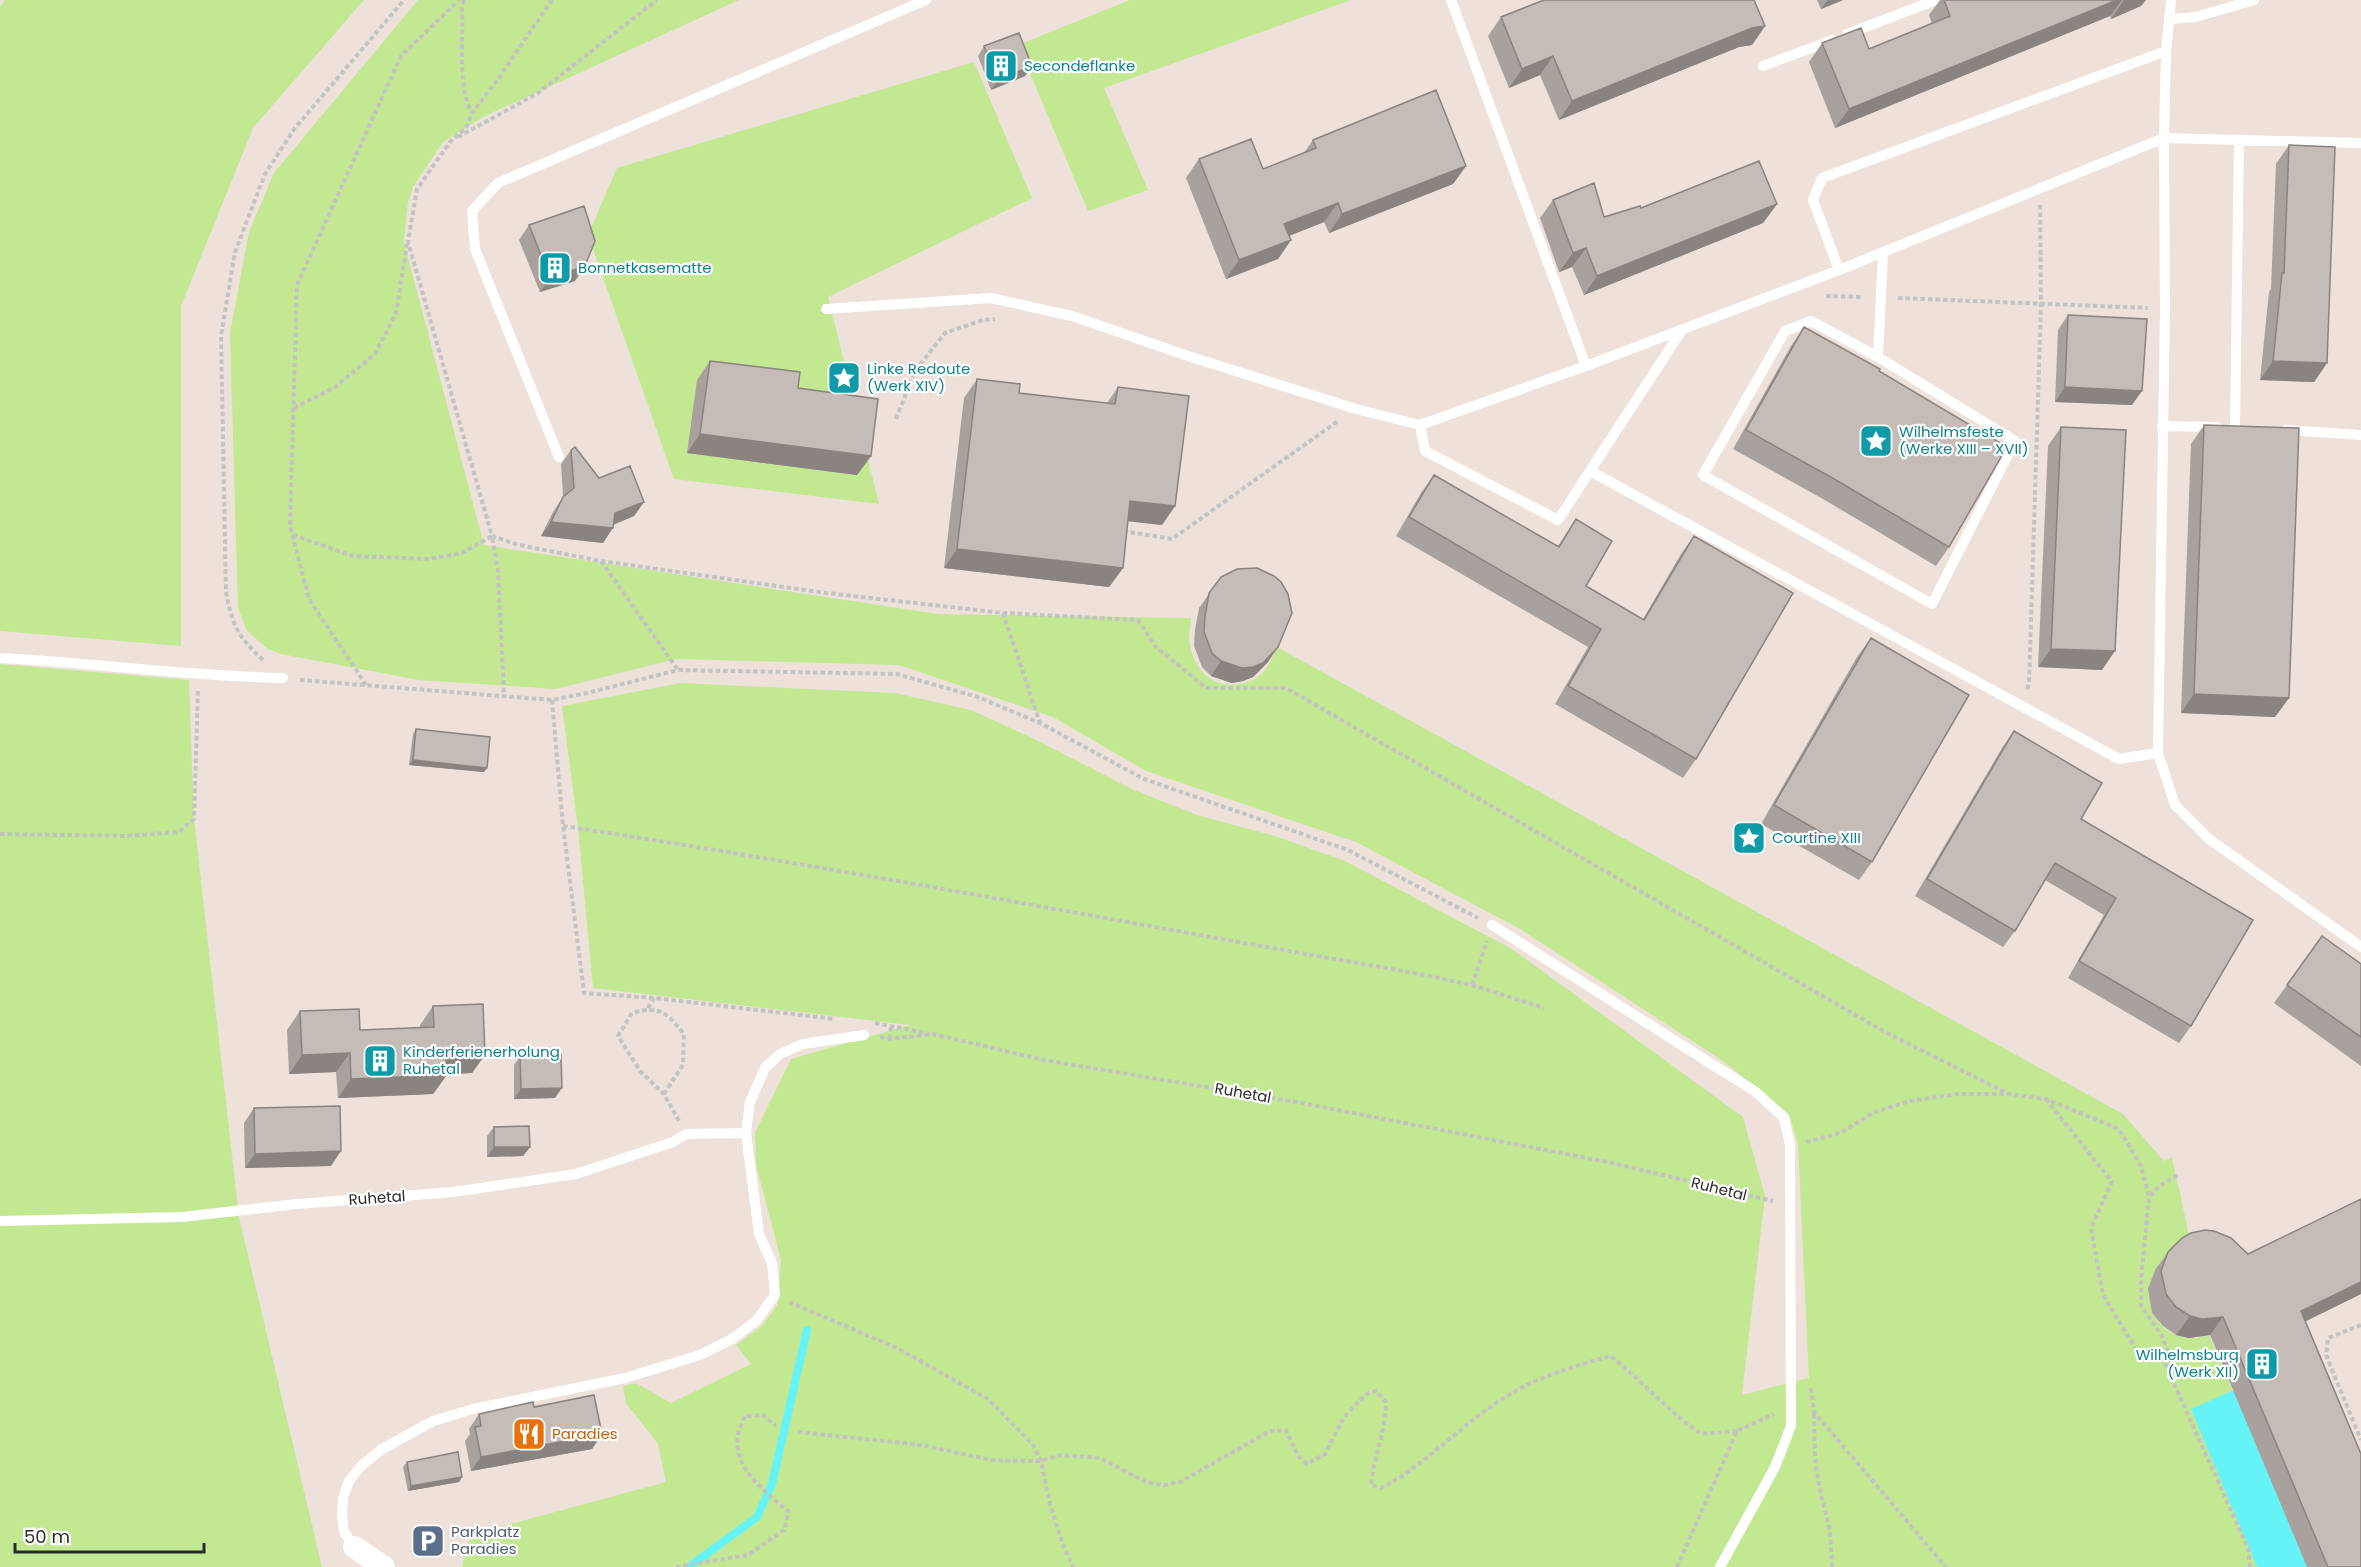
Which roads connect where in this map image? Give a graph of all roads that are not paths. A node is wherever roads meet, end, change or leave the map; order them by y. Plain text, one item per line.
1 (926, 0) edge
2 (1451, 0) edge
3 (1936, 0) edge
4 (2171, 0) edge
5 (2254, 0) edge
6 (2170, 19) junction
7 (2166, 51) junction
8 (1763, 66) dead end
9 (2164, 138) junction
10 (2239, 141) junction
11 (2361, 143) edge
12 (1883, 253) junction
13 (1839, 270) junction
14 (826, 309) dead end
15 (1683, 330) junction
16 (1878, 357) junction
17 (1586, 366) junction
18 (1419, 424) junction
19 (2162, 426) junction
20 (2269, 429) edge
21 (2361, 435) edge
22 (559, 458) dead end
23 (1590, 471) junction
24 (0, 658) edge
25 (283, 678) road end
26 (2158, 753) junction
27 (1492, 925) road end
28 (2361, 947) edge
29 (864, 1035) road end
30 (746, 1133) junction
31 (0, 1221) edge
32 (354, 1547) joint
33 (384, 1567) edge
34 (1720, 1567) edge

1 - 22 lane
2 - 17 lane
3 - 8 lane
4 - 6 lane
5 - 6 lane
6 - 7 lane
7 - 9 lane
7 - 13 lane
9 - 10 lane
9 - 12 lane
9 - 19 lane
10 - 11 lane
10 - 19 lane
12 - 13 lane
12 - 16 lane
13 - 15 lane
14 - 18 lane
15 - 17 lane
15 - 23 lane
16 - 16 lane
17 - 18 lane
18 - 23 lane
19 - 26 lane
20 - 21 lane
23 - 26 lane
24 - 25 lane
26 - 28 lane
27 - 34 lane
29 - 30 lane
30 - 31 lane, Ruhetal
30 - 32 lane
32 - 33 street

